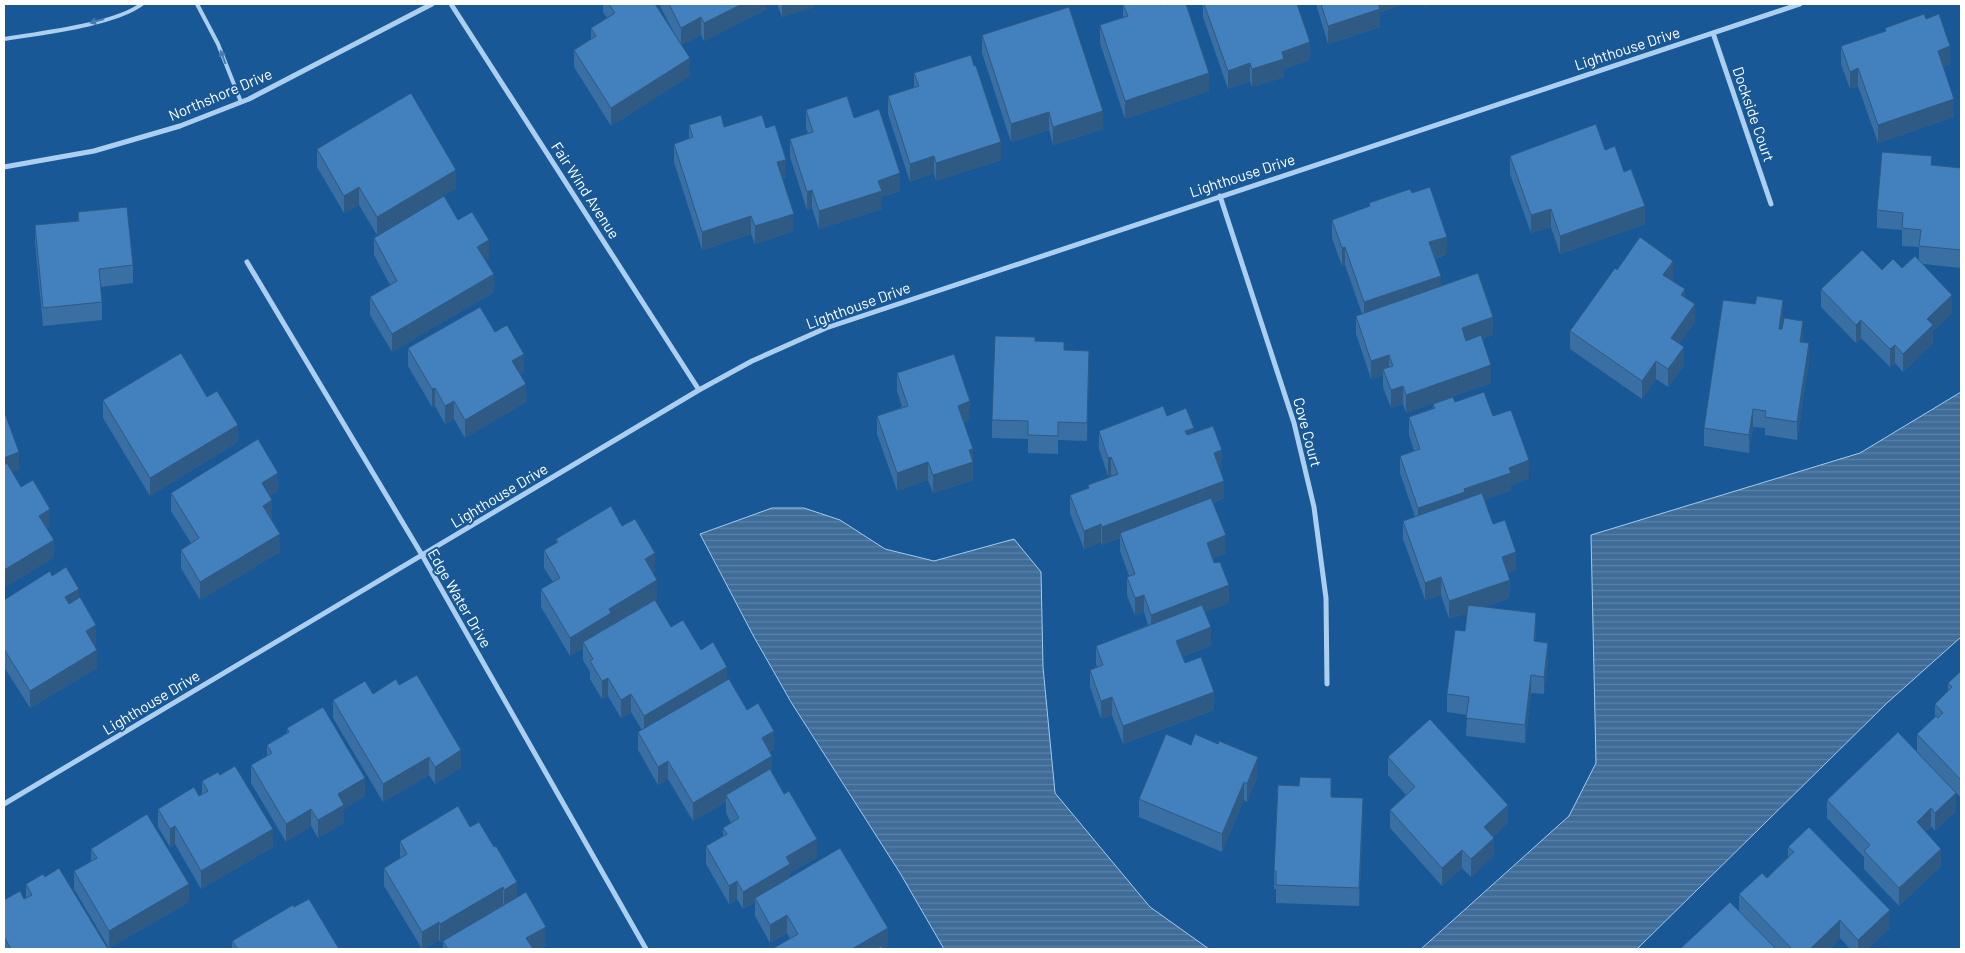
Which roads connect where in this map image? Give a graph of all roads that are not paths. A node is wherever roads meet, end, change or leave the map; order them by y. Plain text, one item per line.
1 (142, 4) edge
2 (197, 4) edge
3 (432, 4) edge
4 (451, 4) edge
5 (1800, 4) edge
6 (1713, 33) junction
7 (4, 39) edge
8 (241, 102) junction
9 (4, 167) edge
10 (1220, 196) junction
11 (1771, 204) dead end
12 (247, 262) dead end
13 (699, 390) junction
14 (422, 555) junction
15 (1327, 684) dead end
16 (4, 804) edge
17 (646, 949) edge

1 -> 7 lane
8 -> 2 lane
3 - 8 street, Northshore Drive
4 - 13 street, Fair Wind Avenue
5 - 6 street, Lighthouse Drive
6 - 10 street, Lighthouse Drive
6 - 11 street, Dockside Court
8 - 9 street, Northshore Drive
10 - 13 street, Lighthouse Drive
10 - 15 street, Cove Court
12 - 14 street, Edge Water Drive
13 - 14 street, Lighthouse Drive
14 - 16 street, Lighthouse Drive
14 - 17 street, Edge Water Drive

